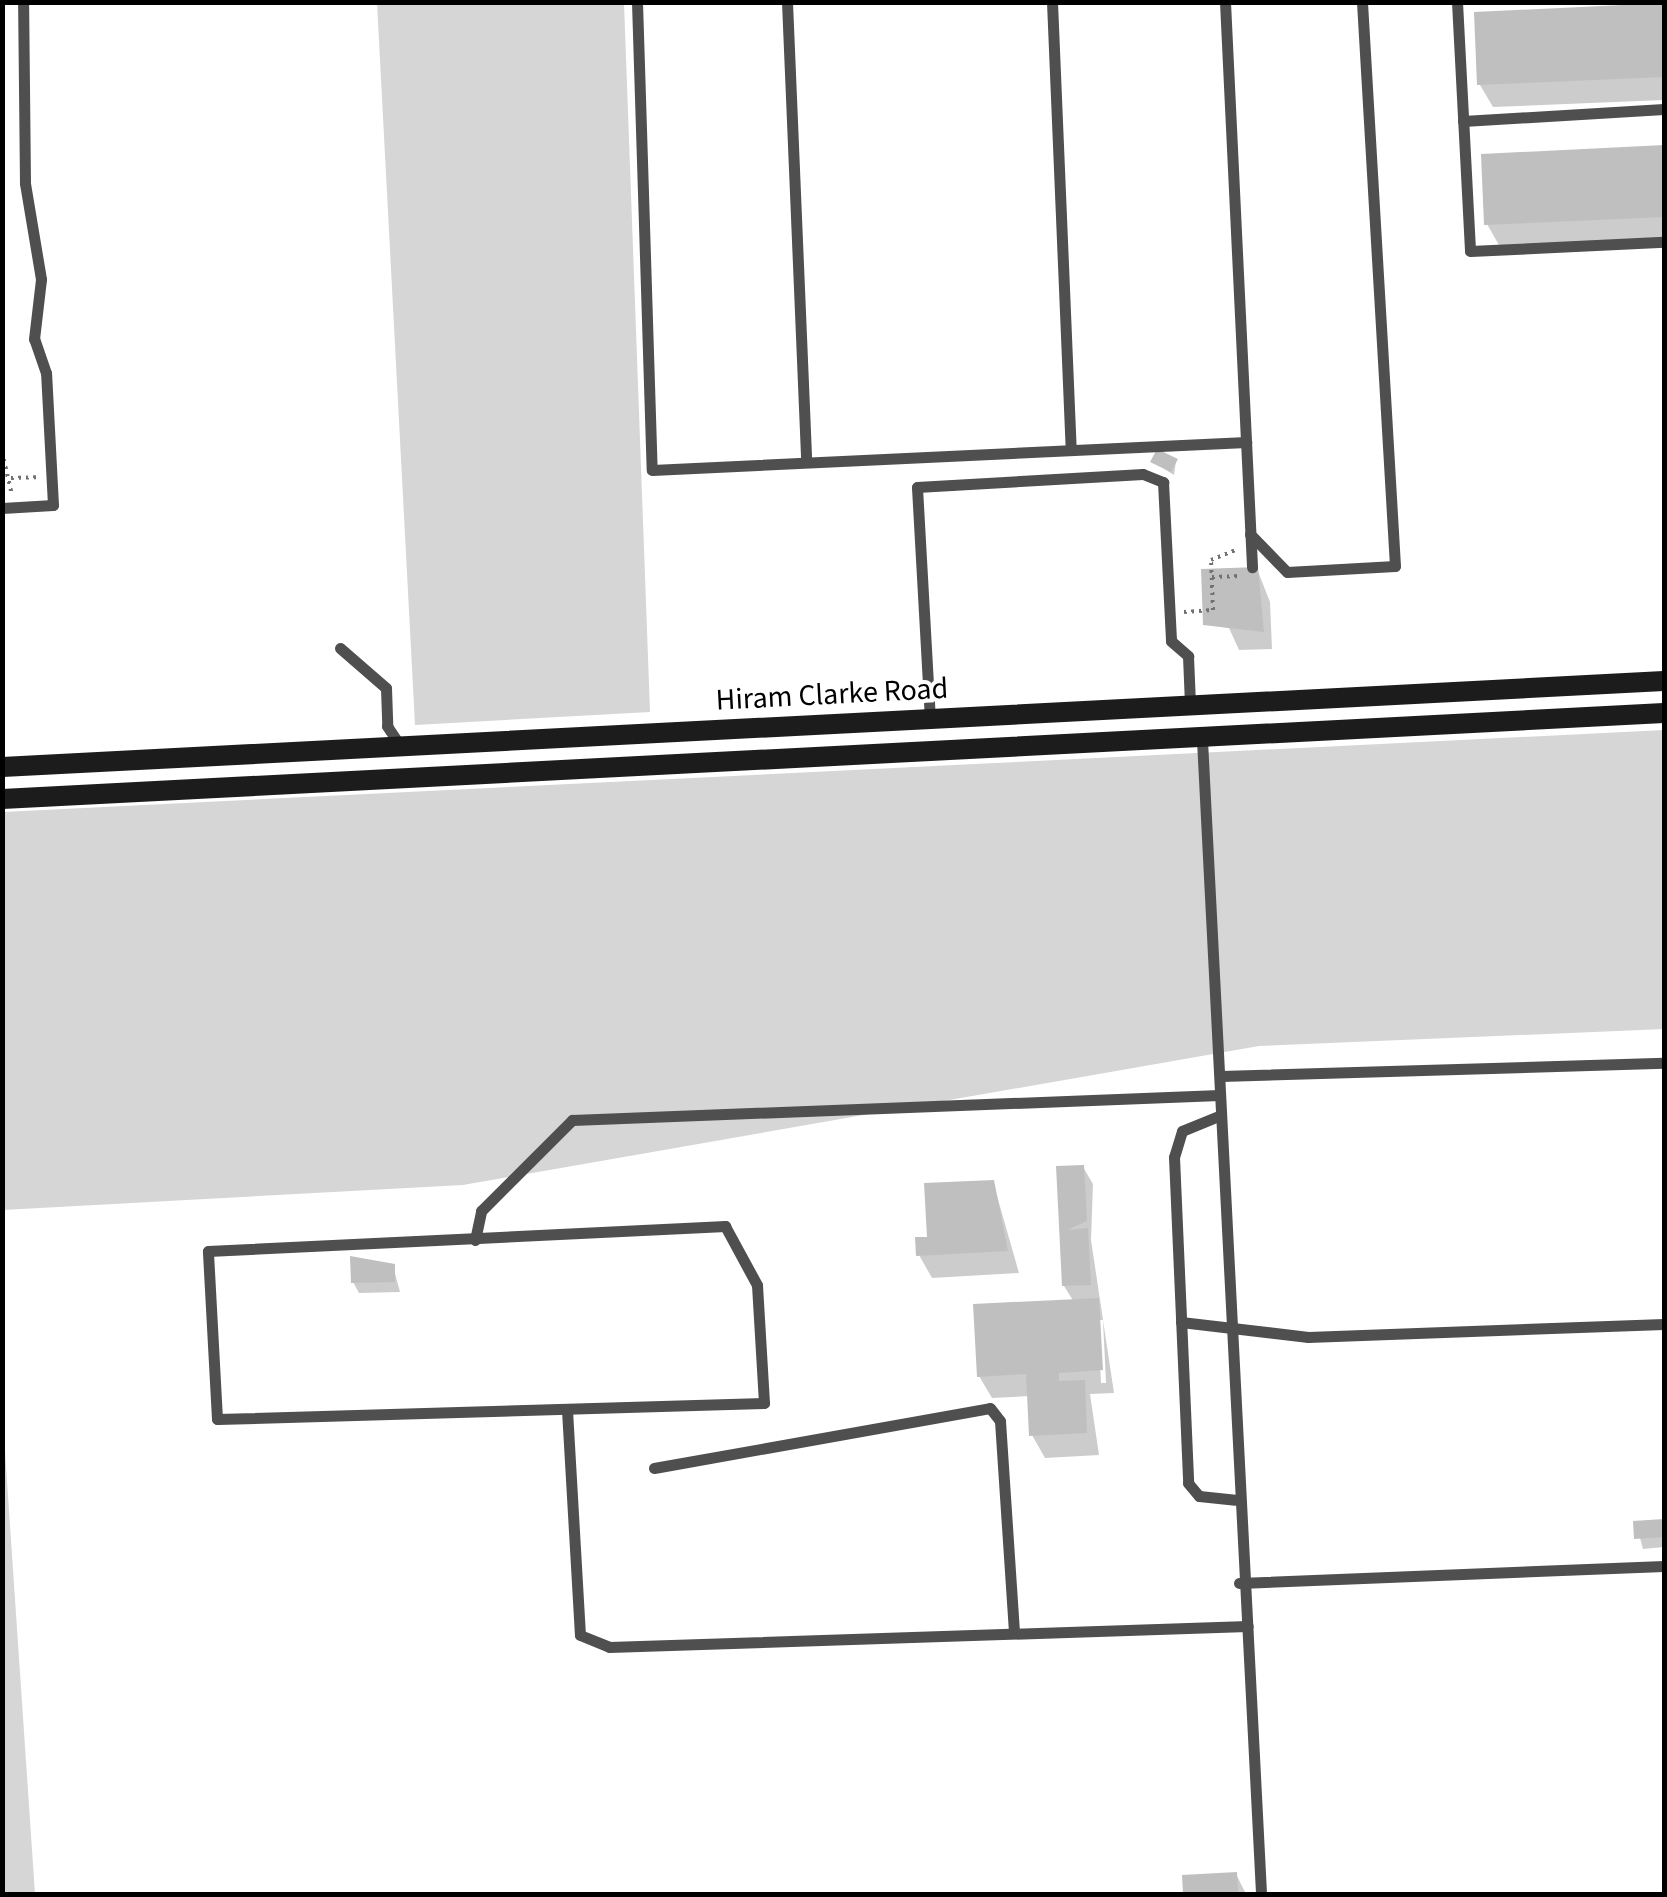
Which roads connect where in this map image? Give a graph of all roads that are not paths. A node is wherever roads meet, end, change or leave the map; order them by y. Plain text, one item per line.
1 (24, 2) edge
2 (636, 2) edge
3 (787, 2) edge
4 (1052, 2) edge
5 (1225, 2) edge
6 (1362, 2) edge
7 (1457, 2) edge
8 (1664, 109) edge
9 (1463, 122) junction
10 (1664, 242) edge
11 (1246, 442) junction
12 (1072, 450) junction
13 (806, 462) junction
14 (8, 508) edge
15 (1250, 539) junction
16 (1252, 566) road end
17 (340, 648) dead end
18 (1664, 681) edge
19 (1501, 692) junction
20 (1190, 704) junction
21 (1664, 713) edge
22 (930, 720) junction
23 (1503, 723) junction
24 (668, 732) junction
25 (1202, 740) junction
26 (401, 747) junction
27 (936, 753) junction
28 (100, 762) junction
29 (670, 766) junction
30 (2, 767) edge
31 (402, 779) junction
32 (102, 794) junction
33 (2, 799) edge
34 (1664, 1062) edge
35 (1221, 1076) junction
36 (1220, 1095) junction
37 (1221, 1115) junction
38 (475, 1240) junction
39 (1181, 1322) junction
40 (1664, 1324) edge
41 (1228, 1327) junction
42 (567, 1410) junction
43 (654, 1468) dead end
44 (1234, 1500) junction
45 (1664, 1566) edge
46 (1239, 1583) junction
47 (1248, 1626) junction
48 (1014, 1634) junction
49 (1261, 1894) edge

1 - 14 lane
2 - 13 lane
3 - 13 lane
4 - 12 lane
5 - 11 lane
6 - 15 lane
7 - 9 lane
8 - 9 lane
9 - 10 lane
11 - 12 lane
11 - 15 lane
12 - 13 lane
15 - 16 lane
17 - 26 lane
18 - 19 main road, Hiram Clarke Road
19 - 20 main road, Hiram Clarke Road
19 - 23 main road
20 - 22 main road, Hiram Clarke Road
20 - 22 lane
20 - 25 main road
21 - 23 main road, Hiram Clarke Road
22 - 24 main road, Hiram Clarke Road
22 - 27 main road
23 - 25 main road, Hiram Clarke Road
24 - 26 main road, Hiram Clarke Road
24 - 29 main road
25 - 27 main road, Hiram Clarke Road
25 - 35 lane
26 - 28 main road, Hiram Clarke Road
26 - 31 main road
27 - 29 main road, Hiram Clarke Road
28 - 30 main road, Hiram Clarke Road
28 - 32 main road
29 - 31 main road, Hiram Clarke Road
31 - 32 main road, Hiram Clarke Road
32 - 33 main road, Hiram Clarke Road
34 - 35 lane
35 - 36 lane
36 - 37 lane
36 - 38 lane
37 - 39 lane
37 - 41 lane
38 - 42 lane
38 - 42 lane
39 - 41 lane
39 - 44 lane
40 - 41 lane
41 - 44 lane
42 - 48 lane
43 - 48 lane
44 - 46 lane
45 - 46 lane
46 - 47 lane
47 - 48 lane
47 - 49 lane

